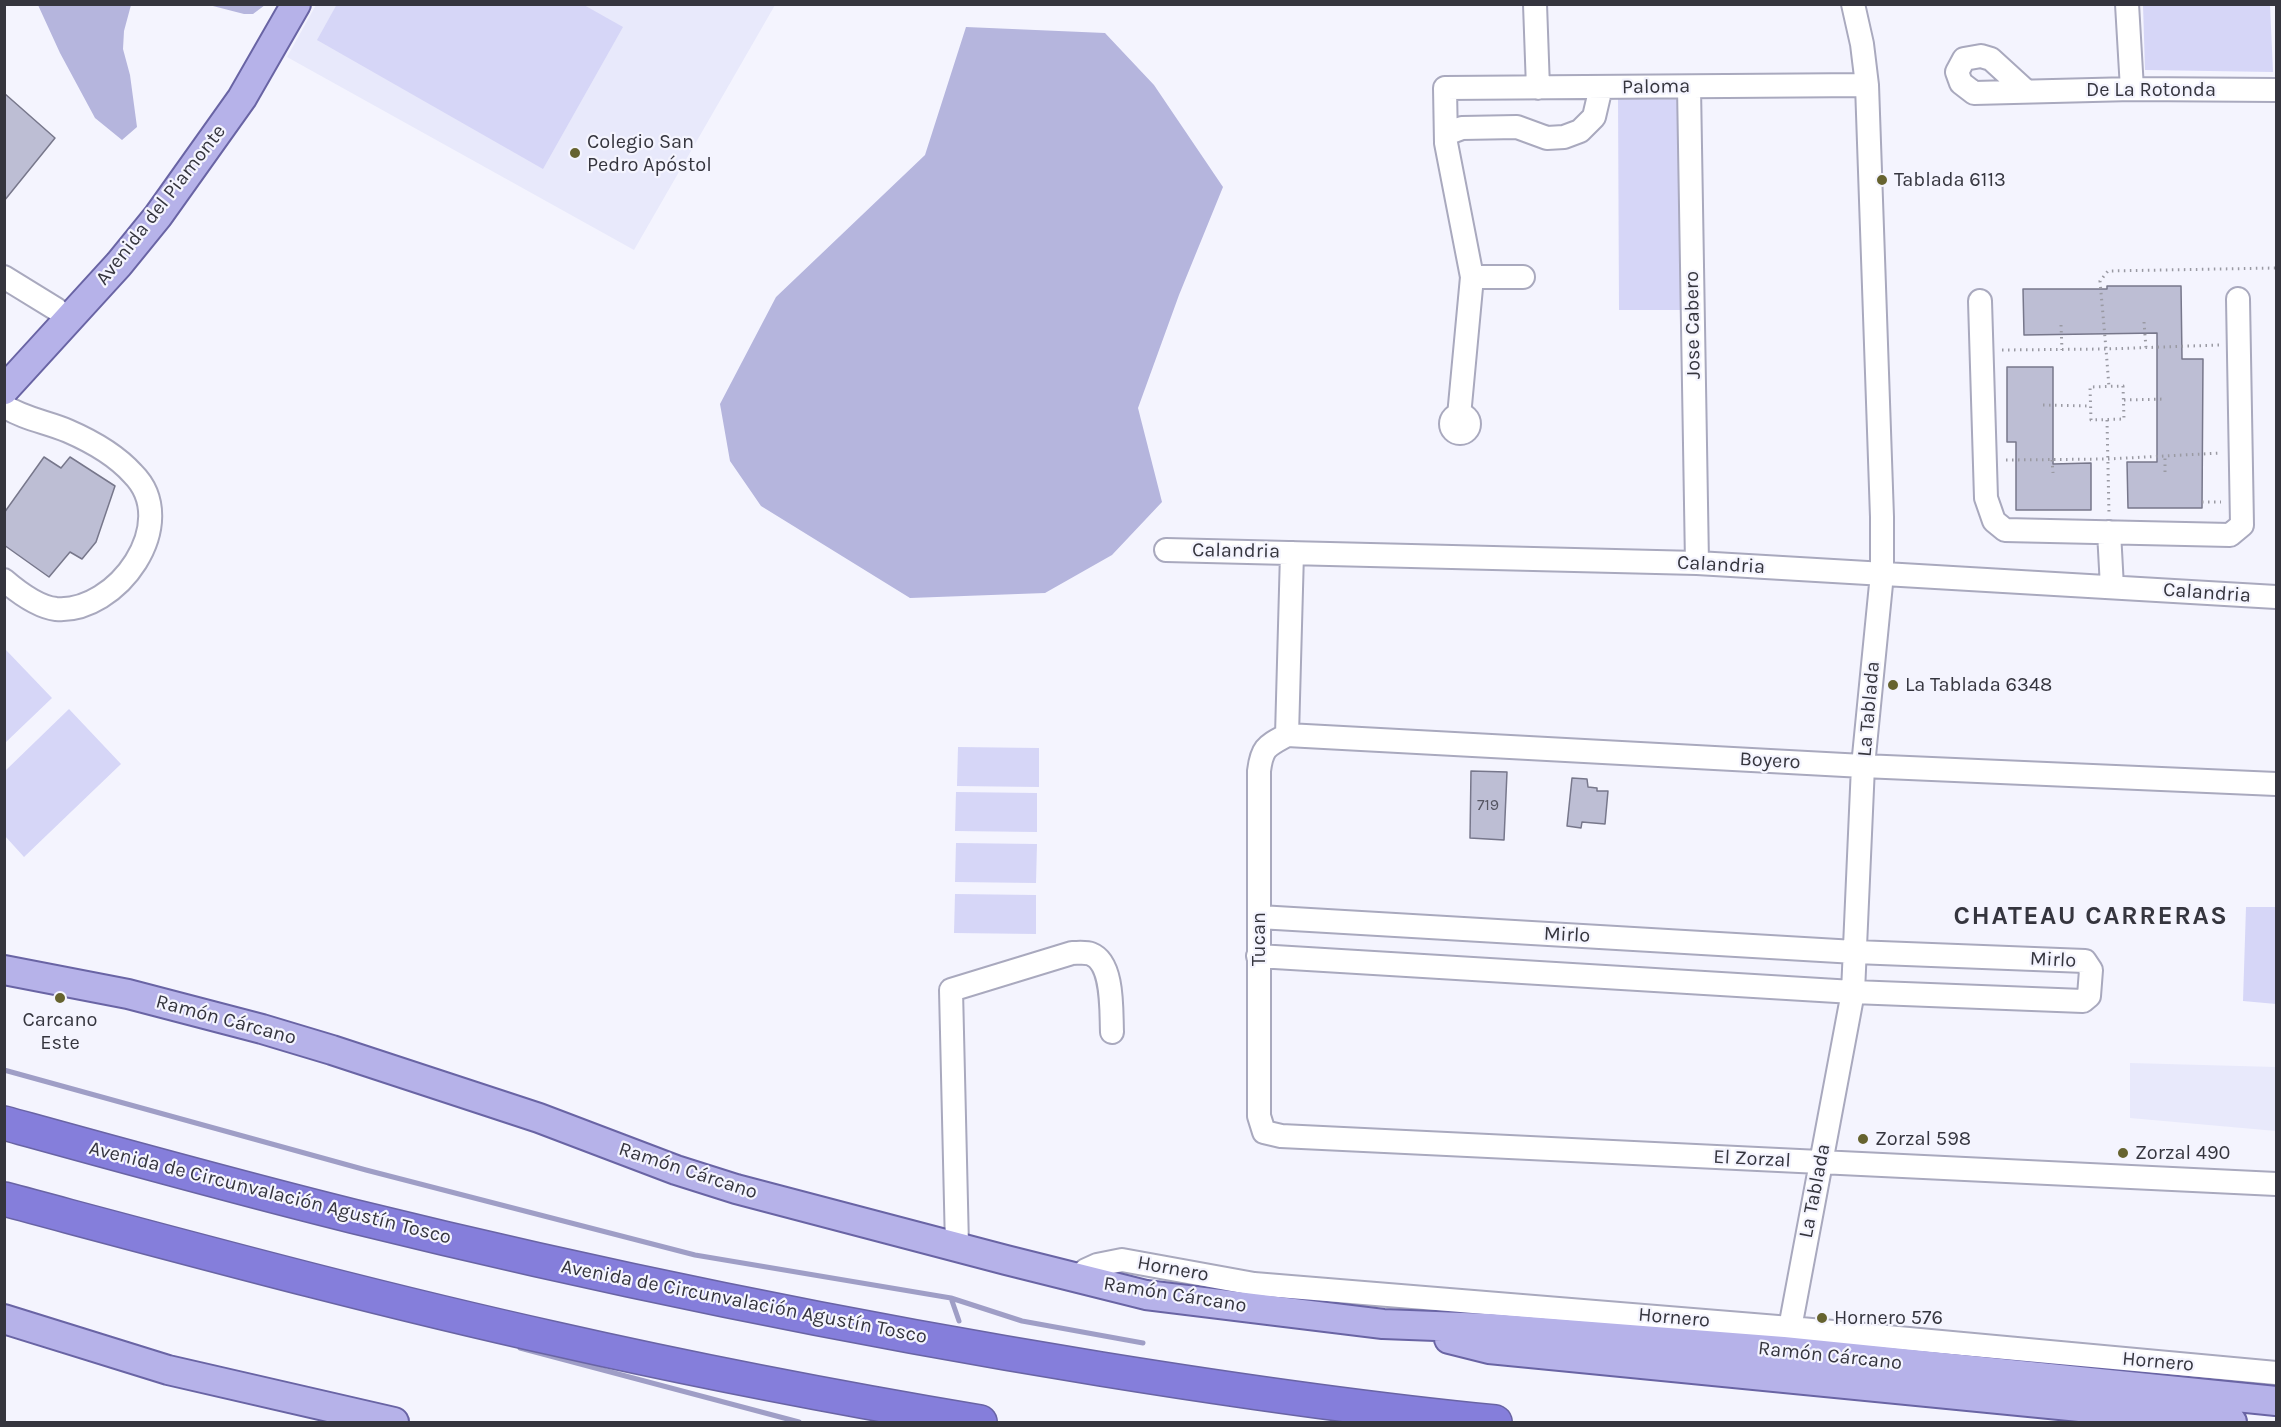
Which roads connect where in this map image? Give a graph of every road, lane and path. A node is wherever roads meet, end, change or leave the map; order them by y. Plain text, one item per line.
1 (276, 4) edge
2 (296, 4) edge
3 (1535, 4) edge
4 (1853, 4) edge
5 (2127, 4) edge
6 (1867, 85) junction
7 (1601, 87) junction
8 (1689, 87) junction
9 (1538, 88) junction
10 (1579, 88) junction
11 (2132, 89) junction
12 (2277, 90) edge
13 (2026, 92) dead end
14 (1585, 124) junction
15 (1446, 135) junction
16 (2277, 268) edge
17 (4, 277) edge
18 (1472, 277) junction
19 (1523, 277) dead end
20 (2238, 299) dead end
21 (1980, 301) dead end
22 (56, 309) junction
23 (2144, 322) dead end
24 (2061, 325) dead end
25 (2224, 345) dead end
26 (2146, 348) junction
27 (2062, 350) junction
28 (2106, 350) junction
29 (2002, 361) dead end
30 (4, 365) edge
31 (2109, 387) junction
32 (4, 390) edge
33 (2166, 399) dead end
34 (2124, 400) junction
35 (2043, 405) dead end
36 (4, 406) edge
37 (2091, 406) junction
38 (1459, 416) dead end
39 (2108, 420) junction
40 (2226, 453) dead end
41 (2165, 456) junction
42 (2108, 459) junction
43 (2004, 460) dead end
44 (2052, 460) junction
45 (2165, 472) dead end
46 (2053, 473) dead end
47 (2202, 502) dead end
48 (2227, 502) dead end
49 (2109, 532) junction
50 (1166, 550) dead end
51 (1292, 553) junction
52 (1697, 564) junction
53 (1882, 574) junction
54 (4, 580) edge
55 (2112, 587) junction
56 (2277, 597) edge
57 (1287, 735) junction
58 (1863, 765) junction
59 (2277, 784) edge
60 (1259, 917) junction
61 (1856, 952) junction
62 (1258, 956) junction
63 (4, 970) edge
64 (1853, 992) junction
65 (1112, 1032) dead end
66 (4, 1123) edge
67 (1264, 1132) joint
68 (1820, 1163) junction
69 (2277, 1184) edge
70 (4, 1199) edge
71 (957, 1246) junction
72 (1077, 1278) junction
73 (4, 1319) edge
74 (1383, 1324) junction
75 (1790, 1328) junction
76 (2277, 1373) edge
77 (2277, 1401) edge
78 (332, 1416) edge
79 (394, 1422) edge
80 (980, 1422) edge
81 (1495, 1422) edge
82 (2232, 1422) edge

1 - 22 main road, Avenida del Piamonte
2 - 32 main road, Avenida del Piamonte
3 - 9 street
4 - 6 street, La Tablada
5 - 11 street
6 - 8 street, Paloma
6 - 53 street, La Tablada
7 - 8 street, Paloma
7 - 10 street, Paloma
7 - 14 street
8 - 52 street, Jose Cabero
9 - 10 street, Paloma
9 - 15 street, Paloma
10 - 14 street
11 - 12 street, De La Rotonda
11 - 13 street, De La Rotonda
14 - 15 street
15 - 18 street
16 - 28 path
17 - 22 street
18 - 19 street
18 - 38 street
20 - 49 street
21 - 49 street
22 - 30 main road, Avenida del Piamonte
23 - 26 path
24 - 27 path
25 - 26 path
26 - 28 path
27 - 28 path
27 - 29 path
28 - 31 path
31 - 34 path
31 - 37 path
33 - 34 path
34 - 39 path
35 - 37 path
36 - 54 street
37 - 39 path
39 - 42 path
40 - 41 path
41 - 42 path
41 - 45 path
42 - 44 path
42 - 49 path
43 - 44 path
44 - 46 path
47 - 48 path
49 - 55 street
50 - 51 street, Calandria
51 - 52 street, Calandria
51 - 57 street
52 - 53 street, Calandria
53 - 55 street, Calandria
53 - 58 street, La Tablada
55 - 56 street, Calandria
57 - 58 street, Boyero
57 - 60 street, Tucan
58 - 59 street, Boyero
58 - 61 street, La Tablada
60 - 61 street, Mirlo
60 - 62 street, Tucan
61 - 64 street, La Tablada
61 - 64 street, Mirlo
62 - 64 street, Mirlo
62 - 67 street, Tucan
63 - 71 main road, Ramón Cárcano
64 - 68 street, La Tablada
65 - 71 street
66 - 81 highway, Avenida de Circunvalación Agustín Tosco
67 - 68 street, El Zorzal
68 - 69 street, El Zorzal
68 - 75 street, La Tablada
70 - 80 highway
71 - 72 main road, Ramón Cárcano
72 - 74 main road, Ramón Cárcano
72 - 75 street, Hornero
73 - 78 main road
74 - 77 main road, Ramón Cárcano
74 - 82 main road, Ramón Cárcano
75 - 76 street, Hornero
78 - 79 main road

